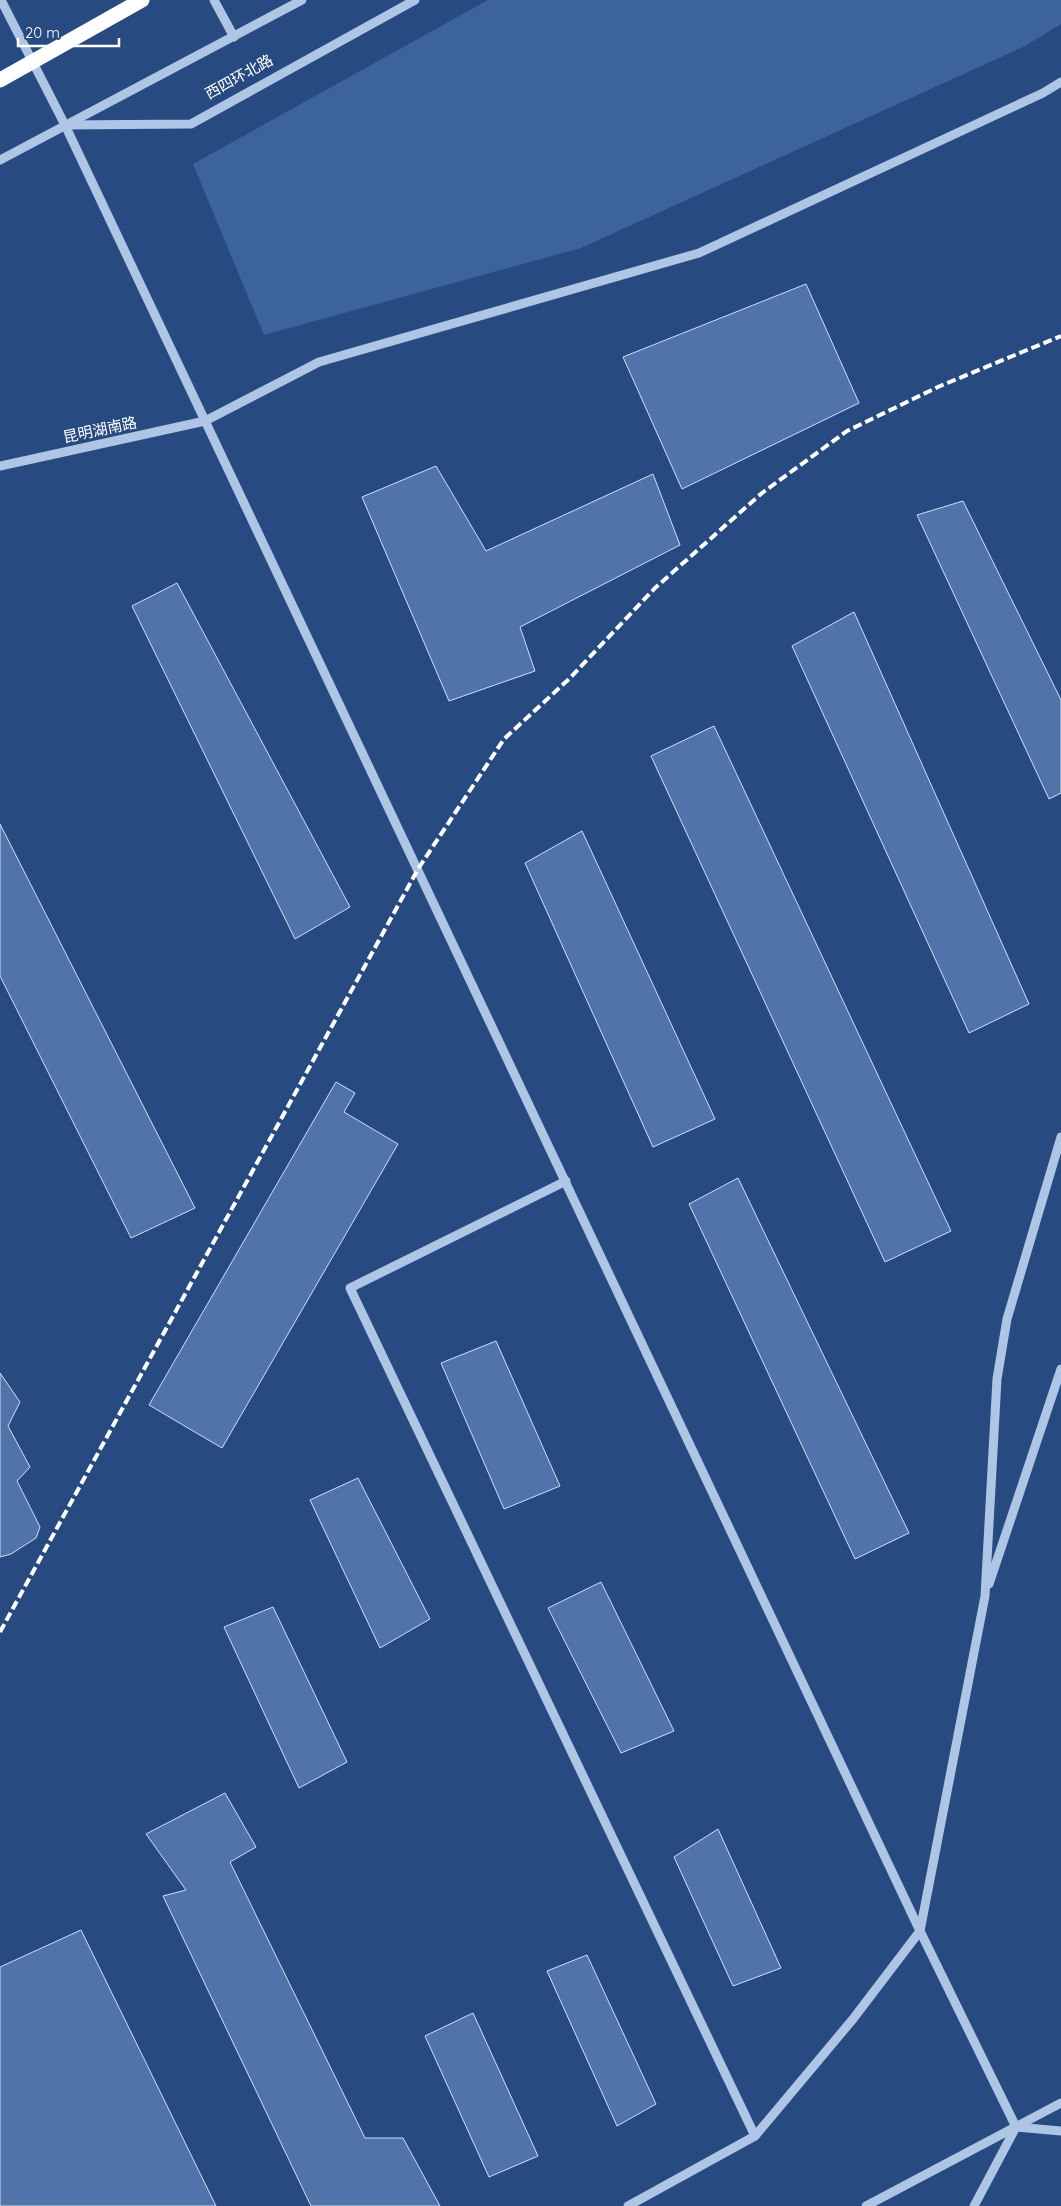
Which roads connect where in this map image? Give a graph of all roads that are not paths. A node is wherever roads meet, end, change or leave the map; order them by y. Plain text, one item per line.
1 (1, 0) edge
2 (142, 0) edge
3 (214, 0) edge
4 (302, 0) edge
5 (415, 0) edge
6 (234, 37) junction
7 (0, 80) edge
8 (1061, 82) edge
9 (65, 125) junction
10 (0, 160) edge
11 (205, 421) junction
12 (0, 466) edge
13 (1061, 1137) edge
14 (566, 1181) junction
15 (1061, 1369) edge
16 (985, 1596) junction
17 (920, 1931) junction
18 (1061, 2104) edge
19 (1016, 2127) junction
20 (1061, 2131) edge
21 (755, 2136) junction
22 (628, 2206) edge
23 (866, 2206) edge
24 (974, 2206) edge

1 - 9 street
2 - 7 highway, bridge
3 - 6 street
4 - 6 street, 西四环北路
5 - 9 street, 西四环北路
6 - 9 street, 西四环北路
8 - 11 street, 昆明湖南路
9 - 10 street, 西四环北路
9 - 11 street
11 - 12 street, 昆明湖南路
11 - 14 street
13 - 16 street
14 - 17 street
14 - 21 street
15 - 16 street
16 - 17 street
17 - 19 street
17 - 21 street
18 - 19 street
19 - 20 street
19 - 23 street
19 - 24 street
21 - 22 street

